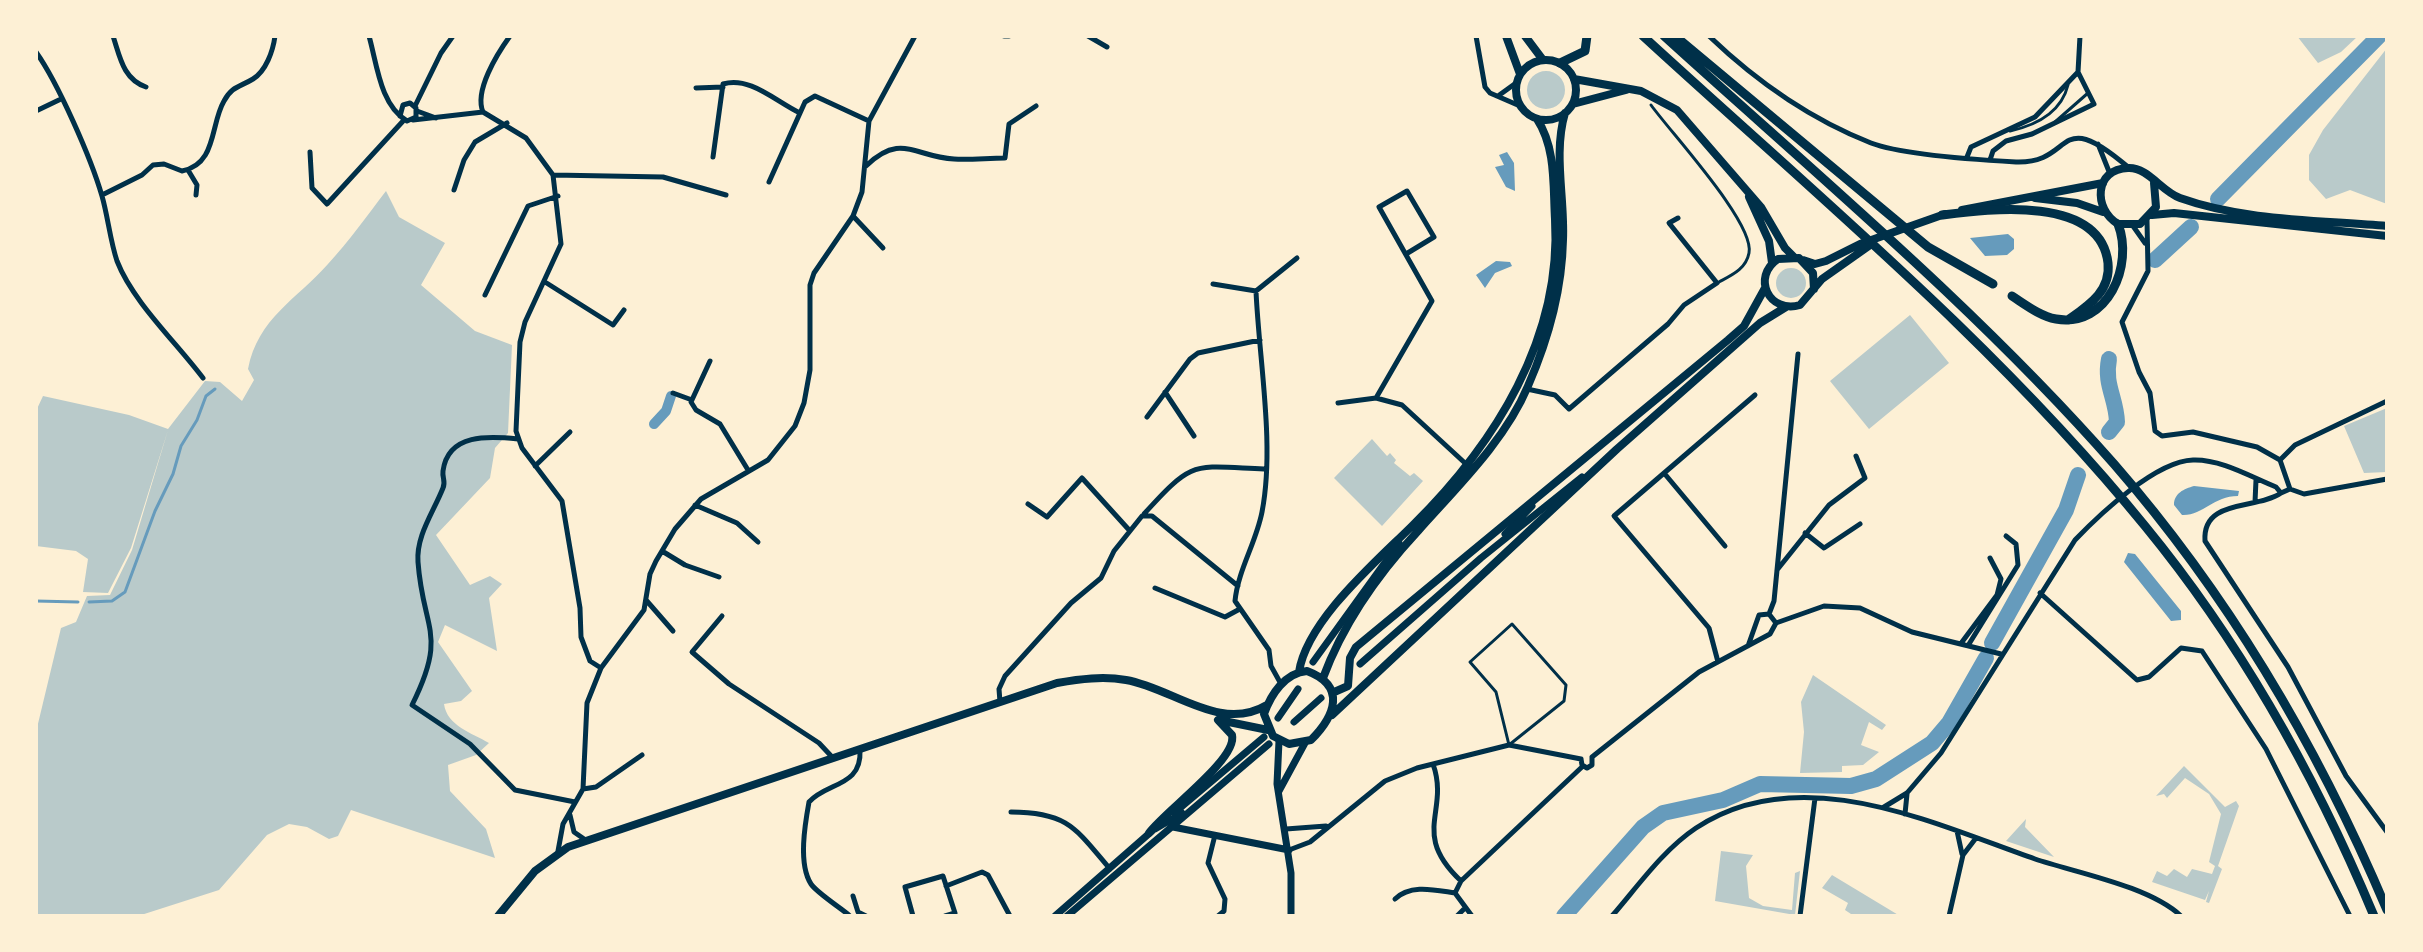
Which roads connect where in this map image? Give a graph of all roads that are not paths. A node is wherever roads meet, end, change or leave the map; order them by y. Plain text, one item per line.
1 (113, 36) edge
2 (275, 36) edge
3 (369, 36) edge
4 (453, 36) edge
5 (510, 36) edge
6 (915, 36) edge
7 (1088, 36) edge
8 (1476, 36) edge
9 (1506, 36) edge
10 (1525, 36) edge
11 (1587, 36) edge
12 (1643, 36) edge
13 (1664, 36) edge
14 (1675, 36) edge
15 (1709, 36) edge
16 (2080, 36) edge
17 (1107, 47) dead end
18 (36, 52) edge
19 (1543, 60) junction
20 (1560, 63) junction
21 (2078, 72) junction
22 (1518, 78) junction
23 (1574, 79) junction
24 (146, 87) dead end
25 (723, 87) junction
26 (696, 88) dead end
27 (1629, 89) junction
28 (2088, 93) junction
29 (420, 96) junction
30 (1497, 96) junction
31 (387, 98) junction
32 (61, 99) junction
33 (1573, 104) junction
34 (1651, 105) dead end
35 (402, 106) junction
36 (1036, 106) dead end
37 (1520, 106) junction
38 (416, 109) junction
39 (36, 111) edge
40 (483, 112) junction
41 (800, 113) junction
42 (1565, 113) junction
43 (401, 118) junction
44 (437, 118) junction
45 (1537, 119) junction
46 (413, 120) junction
47 (869, 121) junction
48 (507, 123) junction
49 (2053, 125) junction
50 (2098, 143) junction
51 (310, 152) dead end
52 (713, 157) dead end
53 (1967, 157) junction
54 (1990, 160) junction
55 (865, 167) junction
56 (2128, 168) junction
57 (188, 170) junction
58 (2110, 174) junction
59 (553, 175) junction
60 (769, 182) dead end
61 (2103, 183) junction
62 (2154, 183) junction
63 (454, 190) dead end
64 (1747, 193) junction
65 (102, 195) junction
66 (196, 195) dead end
67 (726, 195) dead end
68 (558, 196) junction
69 (2026, 197) junction
70 (2103, 212) junction
71 (1942, 215) junction
72 (853, 216) junction
73 (2149, 217) junction
74 (1678, 218) dead end
75 (2118, 224) junction
76 (2133, 226) junction
77 (2387, 226) edge
78 (2387, 236) edge
79 (2145, 243) junction
80 (883, 248) dead end
81 (1406, 254) junction
82 (1297, 258) dead end
83 (1798, 258) junction
84 (1842, 258) junction
85 (1772, 263) junction
86 (545, 282) junction
87 (1717, 283) junction
88 (1213, 284) dead end
89 (1993, 284) dead end
90 (1765, 288) junction
91 (1814, 289) junction
92 (1256, 291) junction
93 (485, 295) dead end
94 (2012, 296) dead end
95 (1786, 307) junction
96 (624, 310) dead end
97 (2068, 320) junction
98 (1260, 340) junction
99 (1798, 354) dead end
100 (710, 361) dead end
101 (203, 378) dead end
102 (1527, 389) junction
103 (1665, 391) junction
104 (1165, 392) junction
105 (673, 393) dead end
106 (1755, 395) dead end
107 (1376, 398) junction
108 (692, 400) junction
109 (2387, 401) edge
110 (1338, 403) dead end
111 (1671, 404) junction
112 (1147, 417) dead end
113 (570, 432) dead end
114 (1194, 436) dead end
115 (518, 439) junction
116 (1617, 449) junction
117 (1856, 456) dead end
118 (2280, 460) junction
119 (535, 466) junction
120 (1469, 467) junction
121 (1264, 469) junction
122 (748, 470) junction
123 (1664, 473) junction
124 (2256, 479) junction
125 (2284, 479) junction
126 (2387, 479) edge
127 (2276, 487) junction
128 (2290, 489) junction
129 (2281, 493) junction
130 (2255, 502) junction
131 (1028, 504) dead end
132 (695, 505) junction
133 (1532, 506) junction
134 (1142, 516) junction
135 (1860, 524) dead end
136 (1412, 526) junction
137 (1130, 531) junction
138 (1805, 533) junction
139 (2006, 536) dead end
140 (758, 542) dead end
141 (1725, 546) dead end
142 (662, 551) junction
143 (1481, 558) junction
144 (1990, 558) dead end
145 (1776, 571) junction
146 (719, 577) dead end
147 (1238, 586) junction
148 (1155, 588) dead end
149 (2040, 593) junction
150 (646, 600) junction
151 (1238, 610) junction
152 (1769, 614) junction
153 (722, 616) dead end
154 (1776, 623) junction
155 (1755, 624) junction
156 (673, 631) dead end
157 (1767, 635) junction
158 (1962, 642) junction
159 (1969, 644) junction
160 (1748, 647) junction
161 (2001, 654) junction
162 (1313, 662) dead end
163 (1718, 662) junction
164 (1360, 664) dead end
165 (601, 668) junction
166 (1299, 672) junction
167 (1323, 678) junction
168 (1281, 684) junction
169 (1298, 689) dead end
170 (1332, 693) junction
171 (1321, 698) dead end
172 (1000, 702) junction
173 (1267, 705) junction
174 (1206, 709) junction
175 (1332, 715) junction
176 (1278, 718) dead end
177 (1218, 720) junction
178 (1294, 722) dead end
179 (1267, 737) junction
180 (1279, 741) junction
181 (1305, 743) junction
182 (1509, 745) junction
183 (860, 750) junction
184 (642, 755) dead end
185 (1592, 757) junction
186 (833, 759) junction
187 (1581, 759) junction
188 (1433, 764) junction
189 (1583, 766) junction
190 (583, 789) junction
191 (1279, 791) junction
192 (1907, 793) junction
193 (1815, 798) junction
194 (575, 802) junction
195 (1198, 804) junction
196 (1884, 807) junction
197 (570, 812) junction
198 (1011, 812) dead end
199 (1905, 814) junction
200 (1327, 826) junction
201 (1173, 827) junction
202 (1286, 829) junction
203 (1957, 831) junction
204 (2387, 832) edge
205 (1149, 833) junction
206 (1215, 835) junction
207 (1976, 838) junction
208 (588, 841) junction
209 (1289, 850) junction
210 (558, 851) junction
211 (1963, 855) junction
212 (1110, 870) junction
213 (1461, 881) junction
214 (946, 886) junction
215 (1455, 893) junction
216 (853, 896) dead end
217 (1395, 899) dead end
218 (1465, 908) junction
219 (2387, 910) edge
220 (498, 916) edge
221 (850, 916) edge
222 (866, 916) edge
223 (913, 916) edge
224 (945, 916) edge
225 (1010, 916) edge
226 (1055, 916) edge
227 (1067, 916) edge
228 (1218, 916) edge
229 (1291, 916) edge
230 (1457, 916) edge
231 (1472, 916) edge
232 (1612, 916) edge
233 (1800, 916) edge
234 (1949, 916) edge
235 (2181, 916) edge
236 (2350, 916) edge
237 (2374, 916) edge

1 - 24 street
2 - 57 street
3 - 31 street
4 - 29 street
5 - 40 street
6 - 47 street
7 - 17 street
8 - 30 street
9 - 22 main road
10 - 19 main road
11 - 20 highway
12 - 237 highway
13 - 219 highway
14 - 89 highway
15 - 53 street
16 - 21 street
18 - 32 street
19 - 20 main road
19 - 22 main road
20 - 23 main road
21 - 28 street
21 - 53 street
22 - 30 street
22 - 37 main road
23 - 27 main road
23 - 33 main road
25 - 26 street
25 - 41 street
25 - 52 street
27 - 33 main road
27 - 64 main road
28 - 49 lane
28 - 49 street
29 - 35 street
29 - 38 street
30 - 37 street
31 - 35 street
31 - 43 street
32 - 39 street
32 - 65 street
33 - 42 main road
34 - 87 lane
35 - 38 street
35 - 43 street
36 - 55 street
37 - 45 main road
38 - 44 street
38 - 46 street
40 - 44 street
40 - 48 street
41 - 47 street
41 - 60 street
42 - 45 main road
42 - 102 main road
43 - 46 street
43 - 51 street
44 - 46 street
45 - 120 main road
47 - 55 street
48 - 59 street
48 - 63 street
49 - 54 street
50 - 54 street
50 - 56 street
50 - 58 street
53 - 54 street
55 - 72 street
56 - 58 main road
56 - 62 main road
57 - 65 street
57 - 66 street
58 - 61 main road
59 - 67 street
59 - 68 street
61 - 69 main road
61 - 70 main road
62 - 73 main road
62 - 77 main road
64 - 83 main road
64 - 85 main road
65 - 101 street
68 - 86 street
68 - 93 street
69 - 70 main road
69 - 71 main road
70 - 75 main road
71 - 84 main road
71 - 97 highway
72 - 80 street
72 - 122 street
73 - 76 main road
73 - 78 main road
73 - 79 street
74 - 87 street
75 - 76 main road
75 - 97 highway
76 - 79 street
79 - 118 street
81 - 81 street
81 - 107 street
82 - 92 street
83 - 84 main road
83 - 85 main road
83 - 91 main road
84 - 91 main road
85 - 90 main road
86 - 96 street
86 - 115 street
87 - 102 street
88 - 92 street
90 - 95 main road
90 - 103 main road
91 - 95 main road
92 - 98 street
94 - 97 highway
95 - 111 main road
98 - 104 street
98 - 121 street
99 - 145 street
100 - 108 street
102 - 120 main road
103 - 111 main road
103 - 133 main road
104 - 112 street
104 - 114 street
105 - 108 street
106 - 123 street
107 - 110 street
107 - 120 street
108 - 122 street
109 - 118 street
111 - 116 main road
113 - 119 street
115 - 119 street
115 - 194 street
116 - 143 main road
116 - 175 main road
117 - 138 street
118 - 125 street
119 - 165 street
120 - 136 main road
120 - 167 main road
121 - 134 street
121 - 147 street
122 - 132 street
123 - 141 street
123 - 163 street
124 - 127 street
124 - 130 street
124 - 149 street
125 - 127 street
125 - 128 street
126 - 128 street
127 - 129 street
128 - 129 street
129 - 130 street
130 - 204 street
131 - 137 street
132 - 140 street
132 - 142 street
133 - 143 main road
133 - 170 main road
134 - 137 street
134 - 147 street
135 - 138 street
136 - 162 main road
136 - 166 main road
137 - 172 street
138 - 145 street
139 - 159 street
142 - 146 street
142 - 150 street
143 - 164 main road
144 - 158 street
145 - 152 street
147 - 151 street
148 - 151 street
149 - 161 street
149 - 236 street
150 - 156 street
150 - 165 street
151 - 168 street
152 - 154 street
152 - 155 street
153 - 186 street
154 - 157 street
154 - 158 street
155 - 157 street
155 - 160 street
157 - 160 street
158 - 159 street
159 - 161 street
160 - 163 street
161 - 192 street
163 - 185 street
165 - 190 street
166 - 167 main road
166 - 168 main road
167 - 170 main road
168 - 173 main road
169 - 176 main road
170 - 175 main road
171 - 178 main road
172 - 174 main road
172 - 183 main road
173 - 174 main road
173 - 179 main road
174 - 177 main road
175 - 181 main road
177 - 179 main road
177 - 205 main road
179 - 180 main road
179 - 195 main road
179 - 205 main road
180 - 181 main road
180 - 191 main road
181 - 191 main road
182 - 182 lane
182 - 187 street
182 - 188 street
183 - 186 main road
183 - 221 street
184 - 190 street
185 - 187 street
185 - 189 street
186 - 208 main road
187 - 189 street
188 - 200 street
188 - 213 street
189 - 213 street
190 - 194 street
191 - 202 main road
192 - 196 street
192 - 199 street
193 - 196 street
193 - 232 street
193 - 233 street
194 - 197 street
195 - 201 main road
195 - 205 main road
196 - 199 street
197 - 208 street
197 - 210 street
198 - 212 street
199 - 203 street
200 - 202 street
200 - 209 street
201 - 206 main road
201 - 227 main road
202 - 209 main road
203 - 207 street
203 - 211 street
205 - 212 main road
206 - 209 main road
206 - 228 street
207 - 211 street
207 - 235 street
208 - 210 main road
209 - 229 main road
210 - 220 main road
211 - 234 street
212 - 226 main road
213 - 215 street
214 - 223 street
214 - 224 street
214 - 225 street
215 - 217 street
215 - 218 street
216 - 222 street
218 - 230 street
218 - 231 street

